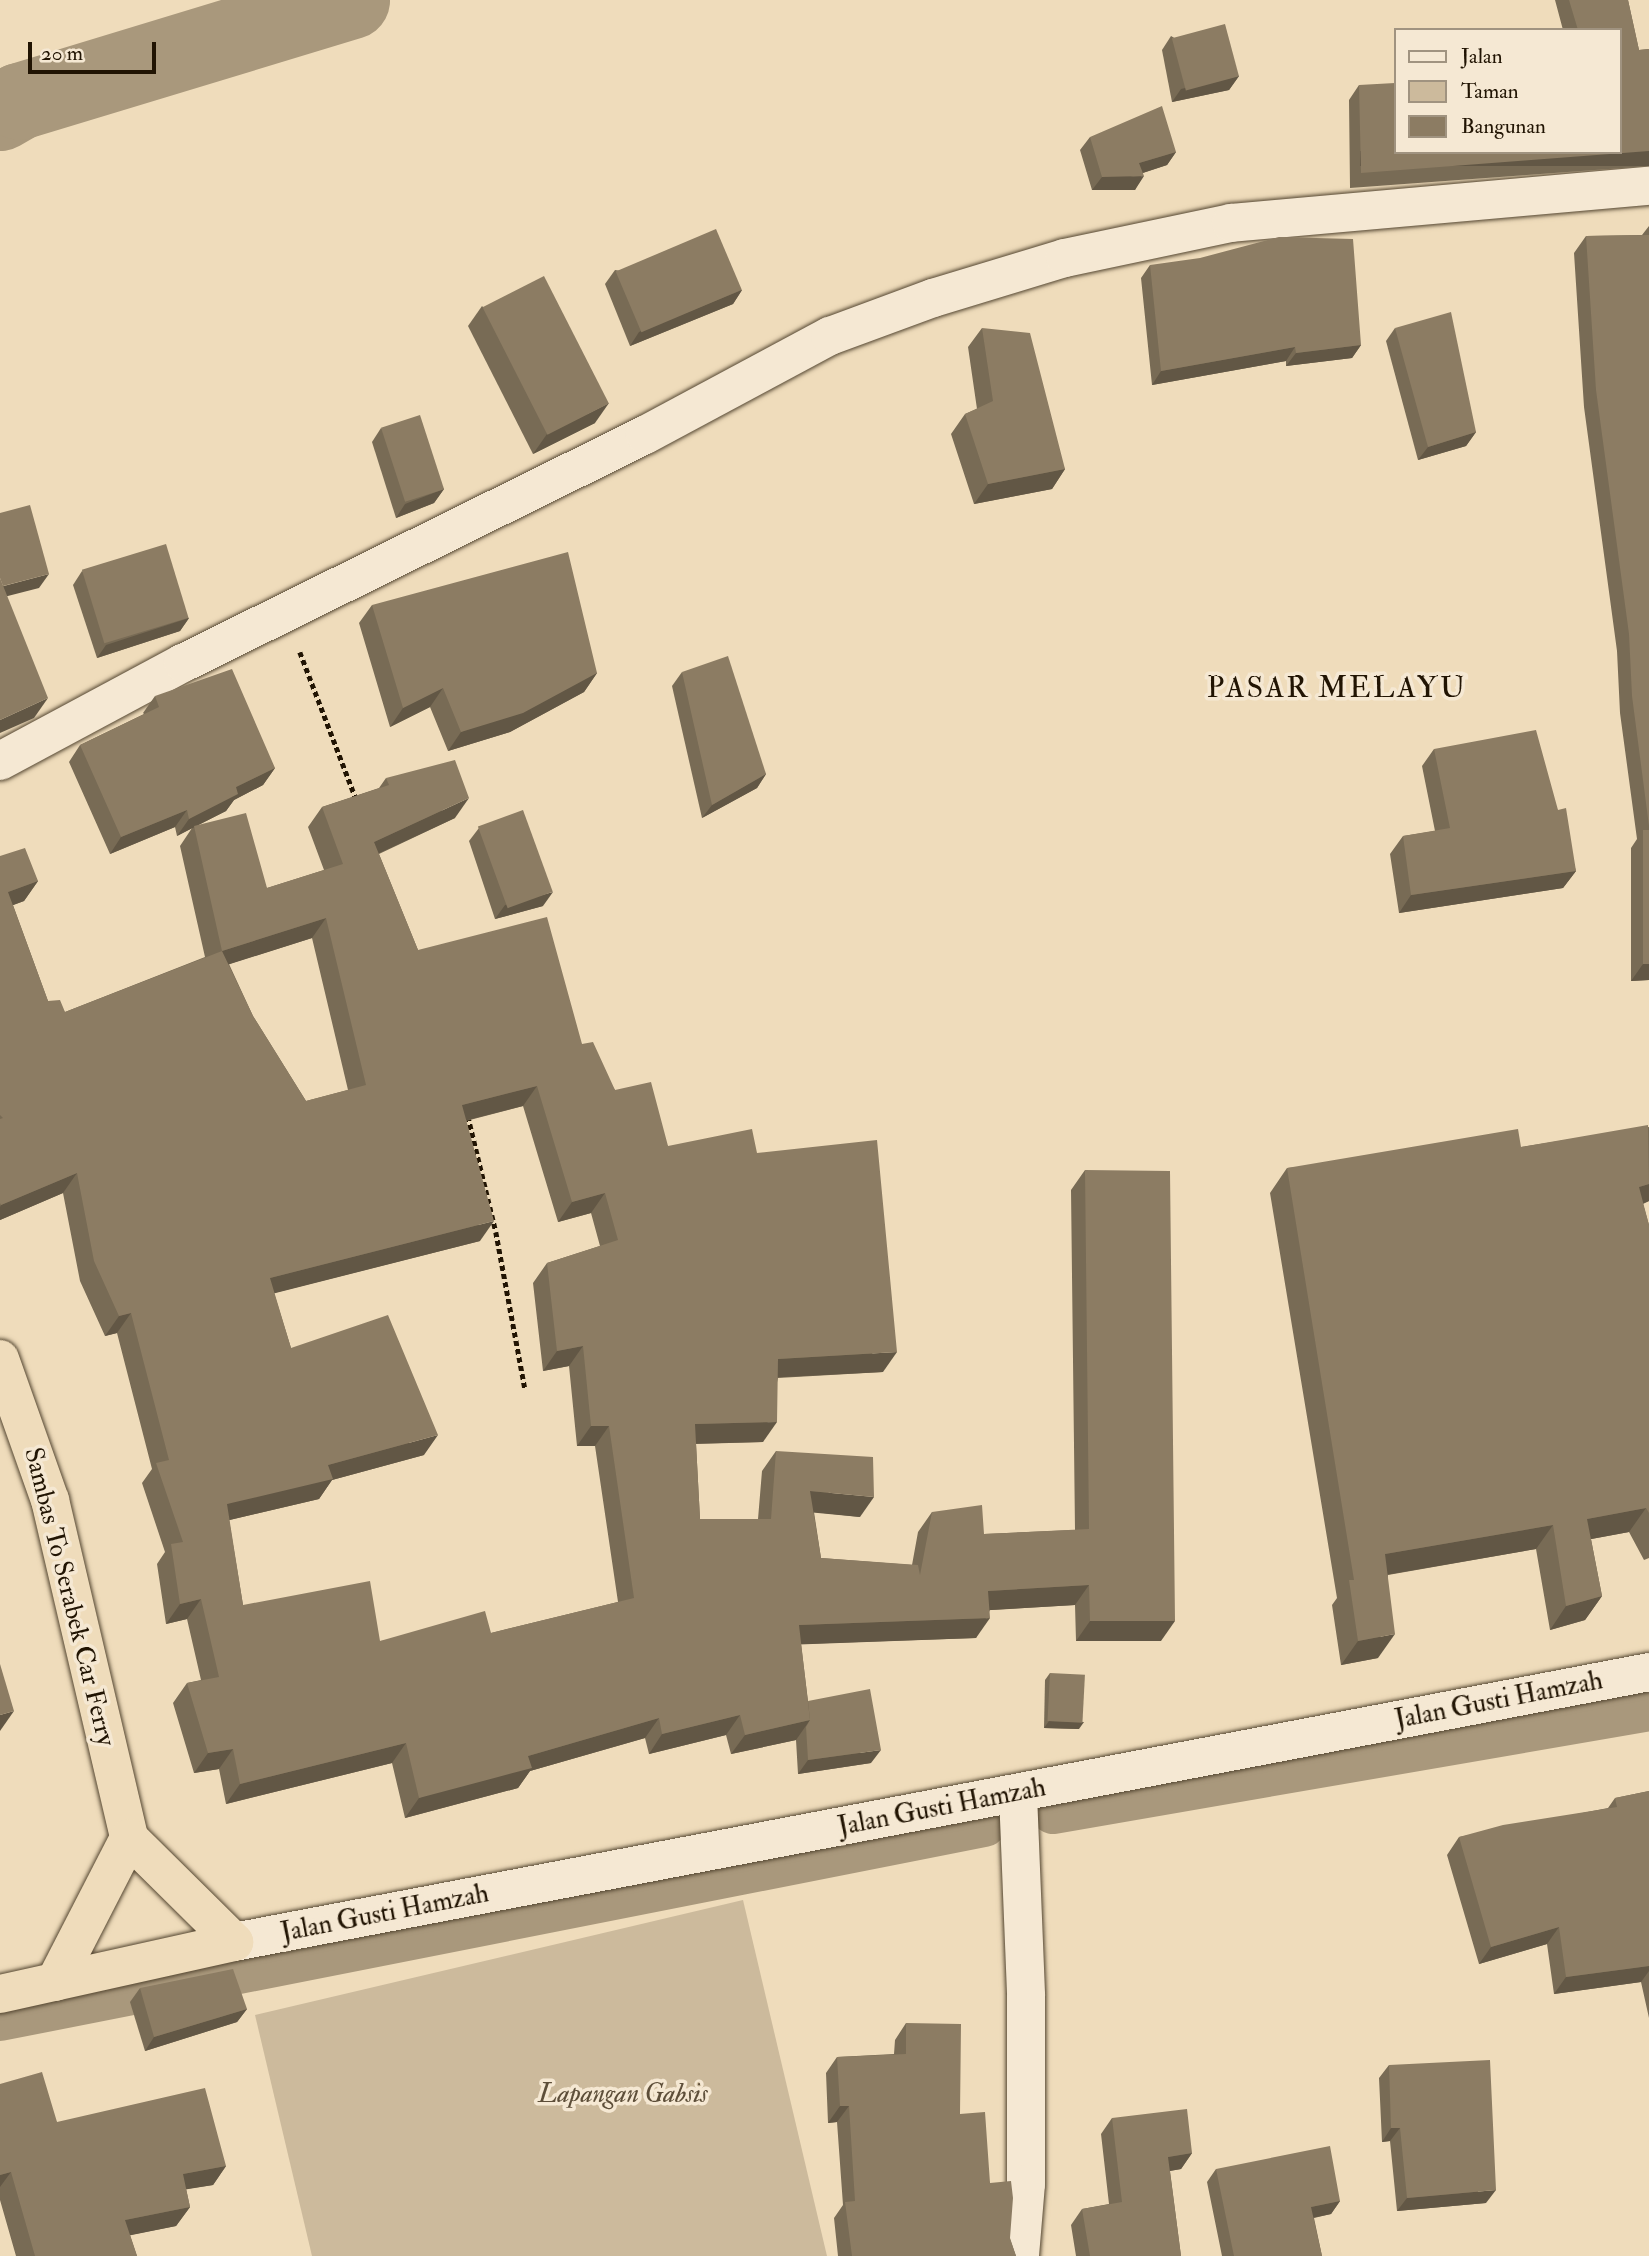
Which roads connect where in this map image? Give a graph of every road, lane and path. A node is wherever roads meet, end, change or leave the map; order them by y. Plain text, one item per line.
1 (1649, 186) edge
2 (286, 615) junction
3 (0, 761) edge
4 (358, 805) edge
5 (465, 1108) edge
6 (0, 1359) edge
7 (525, 1389) dead end
8 (1649, 1672) edge
9 (1018, 1794) junction
10 (129, 1838) junction
11 (234, 1942) junction
12 (55, 1982) junction
13 (0, 1994) edge
14 (1020, 2256) edge

1 - 2 street
2 - 3 street
2 - 4 path
5 - 7 path
6 - 10 highway, Sambas To Serabek Car Ferry
8 - 9 street, Jalan Gusti Hamzah
9 - 11 street, Jalan Gusti Hamzah
9 - 14 street
10 - 11 highway
10 - 12 highway
11 - 12 highway
12 - 13 highway

